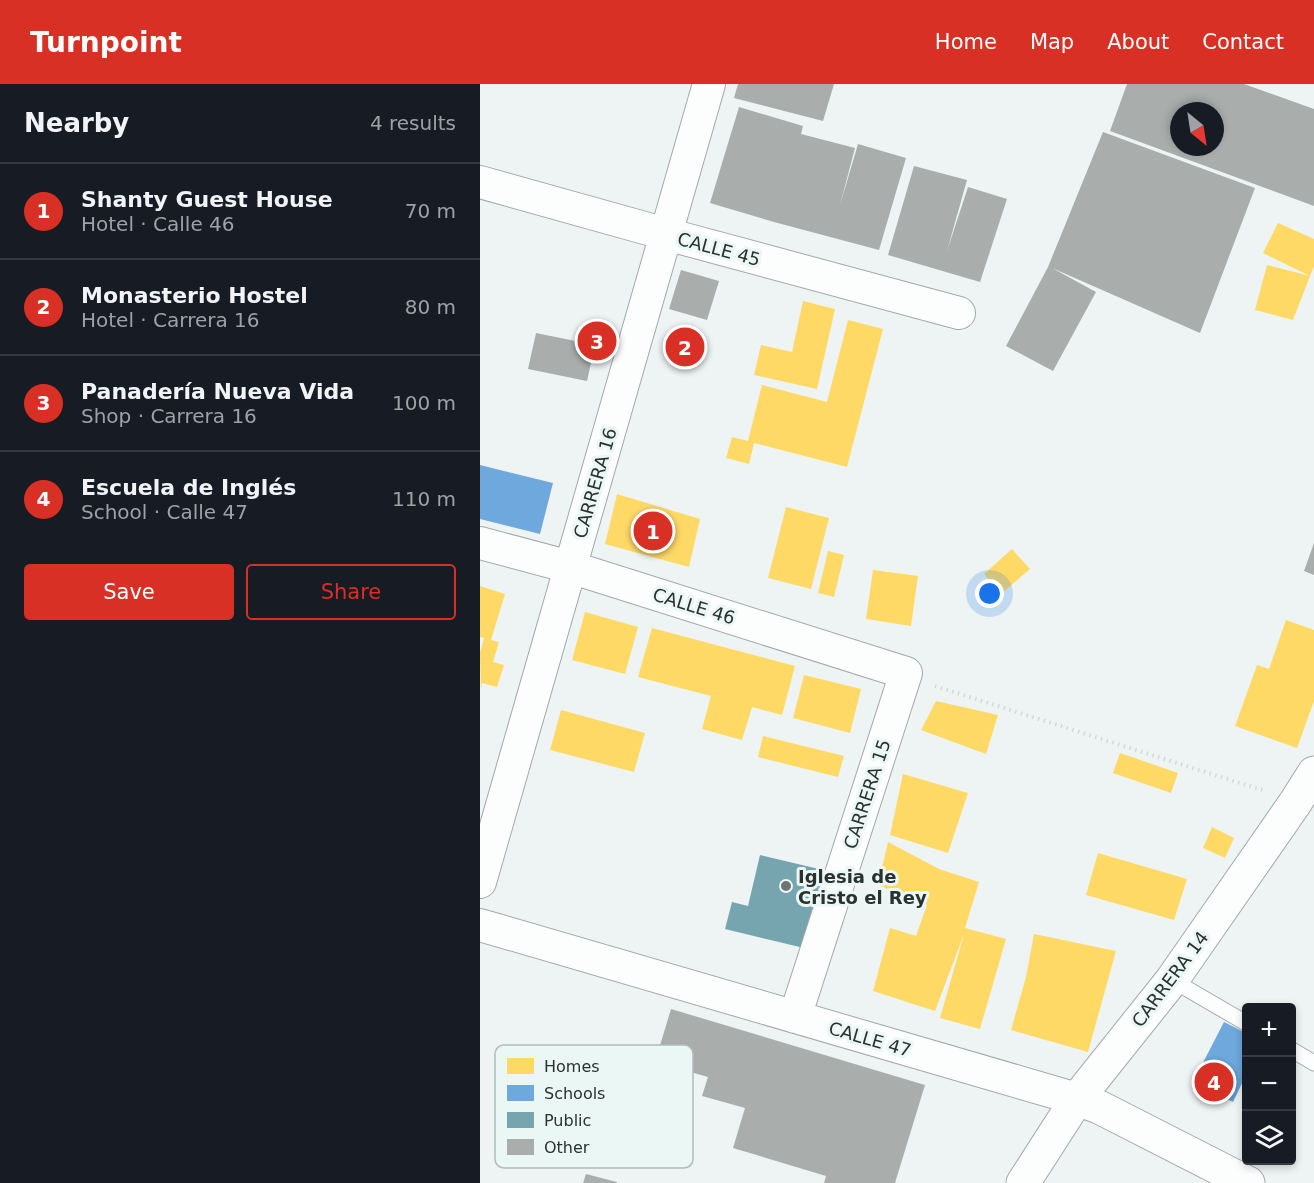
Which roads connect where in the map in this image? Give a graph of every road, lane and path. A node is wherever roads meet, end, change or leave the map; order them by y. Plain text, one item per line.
1 (709, 84) edge
2 (480, 182) edge
3 (666, 234) junction
4 (959, 313) dead end
5 (480, 543) edge
6 (570, 567) junction
7 (906, 673) junction
8 (1314, 773) edge
9 (1266, 791) dead end
10 (480, 882) edge
11 (480, 925) edge
12 (1172, 980) junction
13 (795, 1017) junction
14 (1242, 1021) edge
15 (1296, 1052) edge
16 (1314, 1063) edge
17 (1077, 1099) junction
18 (1023, 1183) edge
19 (1248, 1183) edge

1 - 3 street, CARRERA 16
2 - 3 street, CALLE 45
3 - 4 street, CALLE 45
3 - 6 street, CARRERA 16
5 - 6 street, CALLE 46
6 - 7 street, CALLE 46
6 - 10 street, CARRERA 16
7 - 9 path
7 - 13 street, CARRERA 15
8 - 12 main road, CARRERA 14
11 - 13 street, CALLE 47
12 - 14 lane
12 - 17 main road, CARRERA 14
13 - 17 street, CALLE 47
15 - 16 lane
17 - 18 main road, CARRERA 14
17 - 19 main road, CALLE 47

